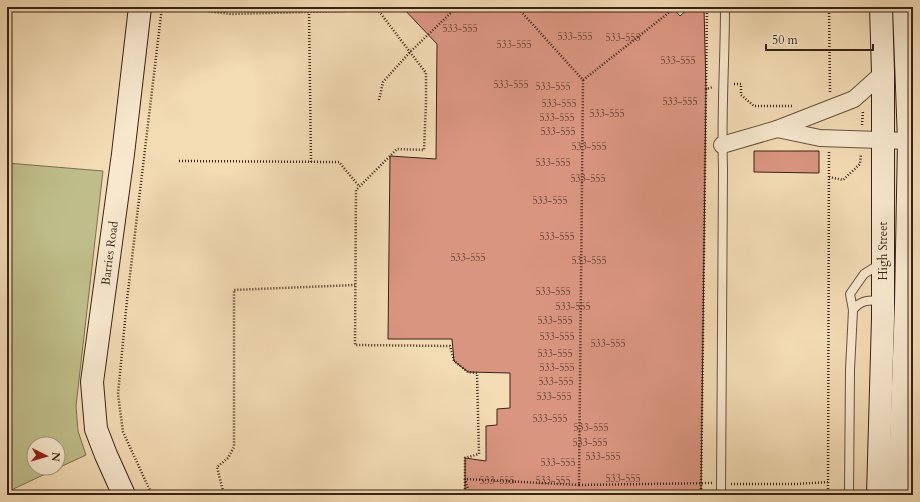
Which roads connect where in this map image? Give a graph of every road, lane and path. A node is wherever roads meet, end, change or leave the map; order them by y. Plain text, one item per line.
1 (140, 7) edge
2 (162, 7) edge
3 (176, 7) edge
4 (457, 7) edge
5 (517, 7) edge
6 (676, 7) edge
7 (707, 7) edge
8 (726, 7) edge
9 (829, 7) edge
10 (881, 7) edge
11 (904, 7) edge
12 (309, 11) junction
13 (410, 52) junction
14 (883, 73) junction
15 (582, 80) junction
16 (723, 84) junction
17 (706, 88) junction
18 (379, 100) dead end
19 (794, 106) dead end
20 (830, 108) junction
21 (777, 129) junction
22 (829, 138) junction
23 (882, 139) junction
24 (908, 140) junction
25 (722, 145) junction
26 (179, 161) dead end
27 (311, 162) junction
28 (359, 186) junction
29 (883, 262) junction
30 (355, 285) junction
31 (894, 302) junction
32 (853, 310) junction
33 (901, 422) junction
34 (465, 479) junction
35 (701, 482) junction
36 (828, 482) junction
37 (721, 484) junction
38 (579, 485) junction
39 (124, 495) edge
40 (152, 495) edge
41 (224, 495) edge
42 (465, 495) edge
43 (470, 495) edge
44 (701, 495) edge
45 (721, 495) edge
46 (828, 495) edge
47 (849, 495) edge
48 (878, 495) edge
49 (892, 495) edge
50 (899, 495) edge

1 - 39 main road, Barries Road
2 - 40 path
3 - 12 path
4 - 13 path
5 - 15 path
6 - 15 path
7 - 17 path
8 - 16 lane
9 - 20 path
10 - 14 main road, High Street
11 - 24 main road, High Street
12 - 13 path
12 - 27 path
13 - 18 path
13 - 28 path
14 - 20 street
14 - 23 main road, High Street
15 - 38 path
16 - 17 path
16 - 19 path
16 - 25 lane
17 - 35 path
20 - 21 street
21 - 22 street
21 - 25 street
22 - 23 street
22 - 36 path
23 - 24 street
23 - 29 main road, High Street
24 - 31 main road, High Street
25 - 37 lane
26 - 27 path
27 - 28 path
28 - 30 path
29 - 31 main road, High Street
29 - 32 lane
30 - 34 path
30 - 41 path
31 - 32 lane
31 - 33 main road, High Street
31 - 48 main road, High Street
32 - 47 lane
33 - 49 lane
33 - 50 main road, High Street
34 - 38 path
34 - 42 path
34 - 43 path
35 - 37 path
35 - 38 path
35 - 44 path
36 - 37 path
36 - 46 path
37 - 45 lane

